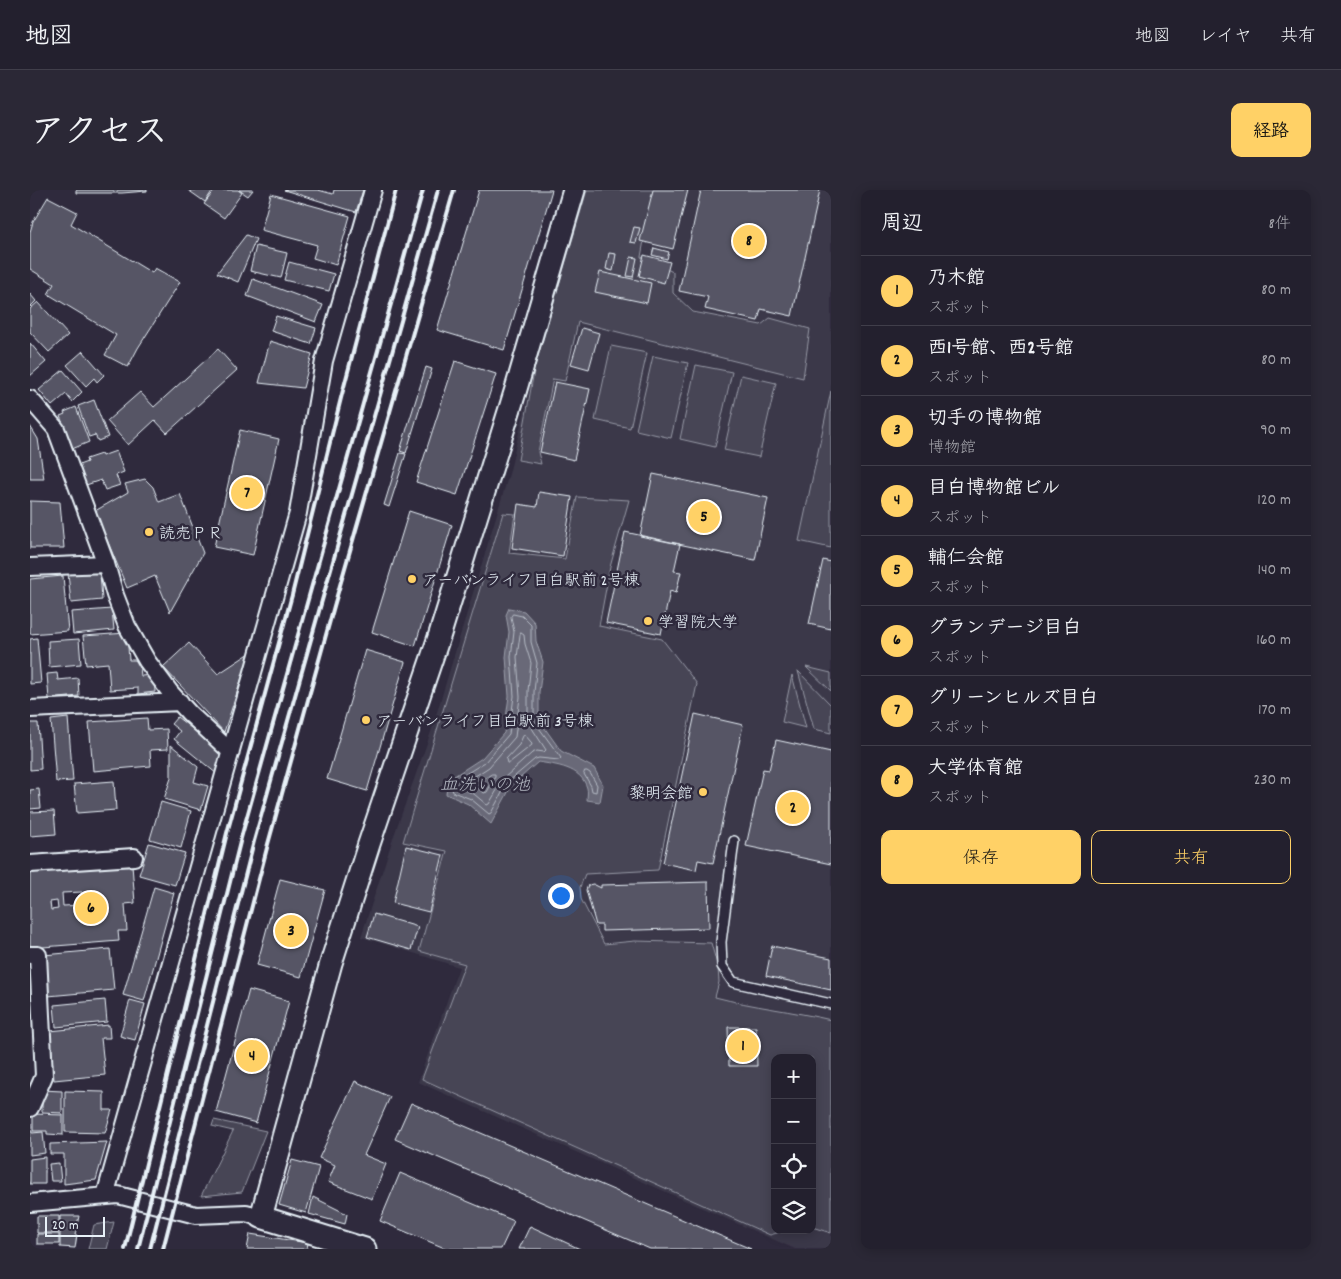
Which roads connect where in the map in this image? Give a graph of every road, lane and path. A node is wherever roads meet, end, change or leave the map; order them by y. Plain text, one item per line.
1 (373, 190) edge
2 (574, 190) edge
3 (30, 399) edge
4 (106, 564) junction
5 (30, 567) edge
6 (180, 702) junction
7 (30, 709) edge
8 (232, 752) junction
9 (734, 841) dead end
10 (134, 857) dead end
11 (30, 864) edge
12 (34, 955) edge
13 (831, 1004) edge
14 (30, 1108) edge
15 (105, 1196) junction
16 (30, 1203) edge
17 (262, 1217) junction
18 (365, 1249) edge

1 - 8 street
2 - 17 street
3 - 4 street
4 - 5 street
4 - 6 street
6 - 7 street
6 - 8 street
8 - 15 street
9 - 13 lane
10 - 11 street
12 - 14 street
15 - 16 street
15 - 17 street
17 - 18 street

